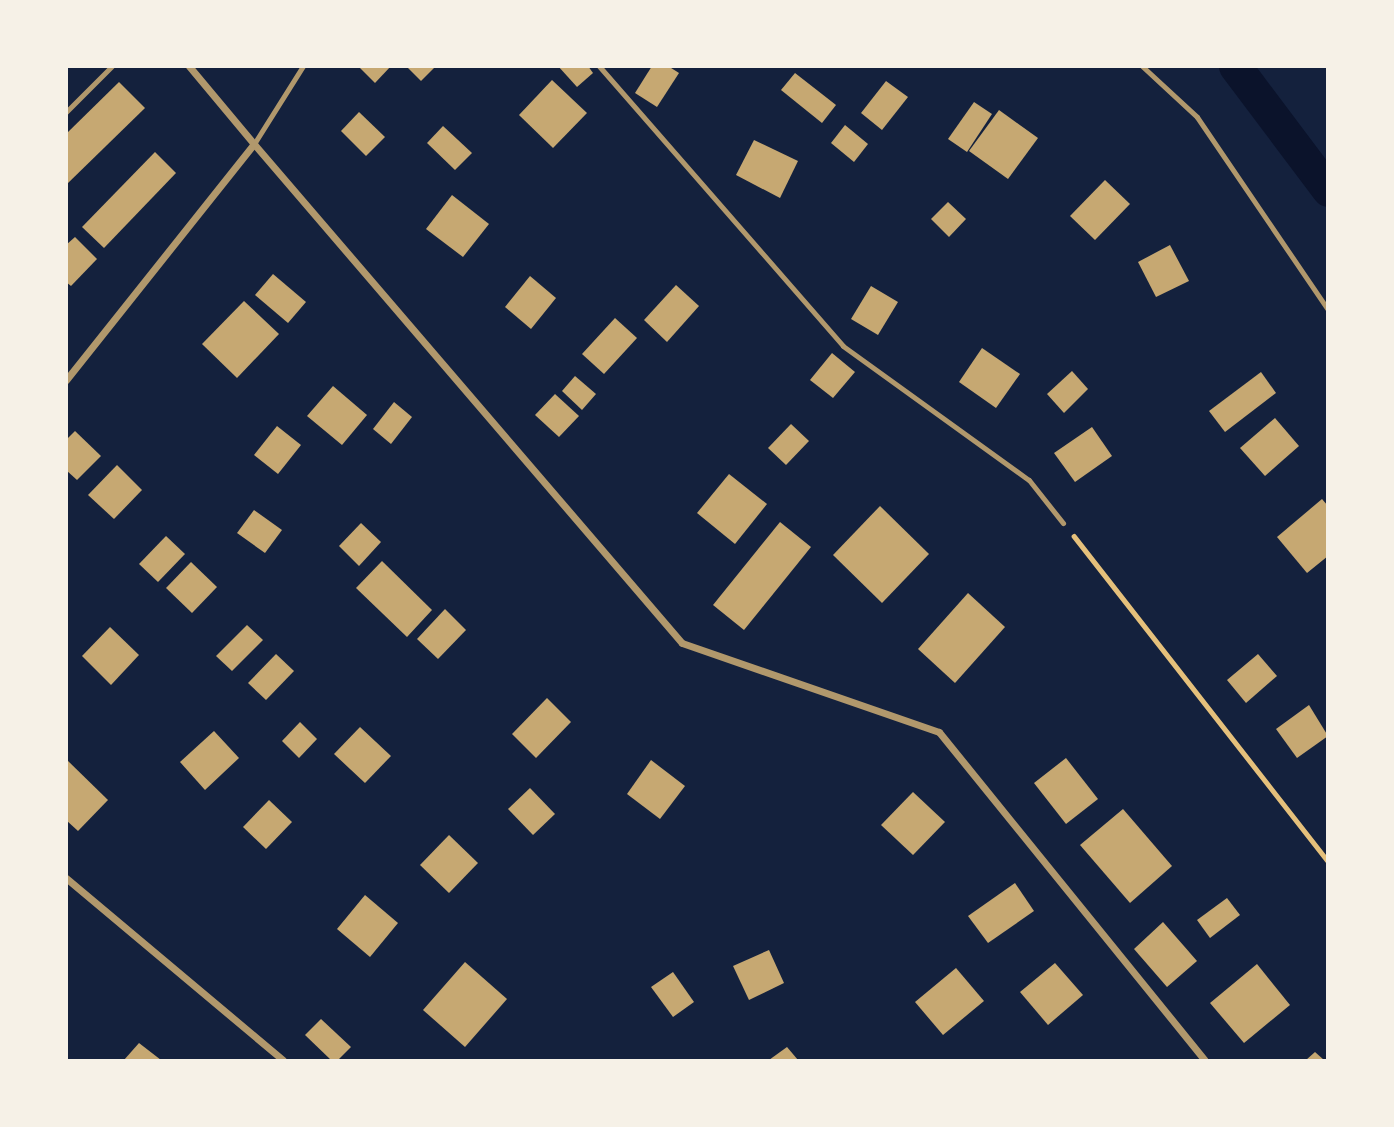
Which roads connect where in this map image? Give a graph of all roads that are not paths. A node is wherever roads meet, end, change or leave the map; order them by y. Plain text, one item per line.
1 (111, 66) edge
2 (189, 66) edge
3 (303, 66) edge
4 (599, 66) edge
5 (1142, 66) edge
6 (66, 112) edge
7 (254, 144) junction
8 (1328, 310) edge
9 (66, 380) edge
10 (1063, 523) road end
11 (66, 878) edge
12 (283, 1060) edge
13 (1205, 1060) edge

1 - 6 lane
2 - 7 street
3 - 7 lane
4 - 10 lane
5 - 8 lane
7 - 9 street
7 - 13 street
11 - 12 street

